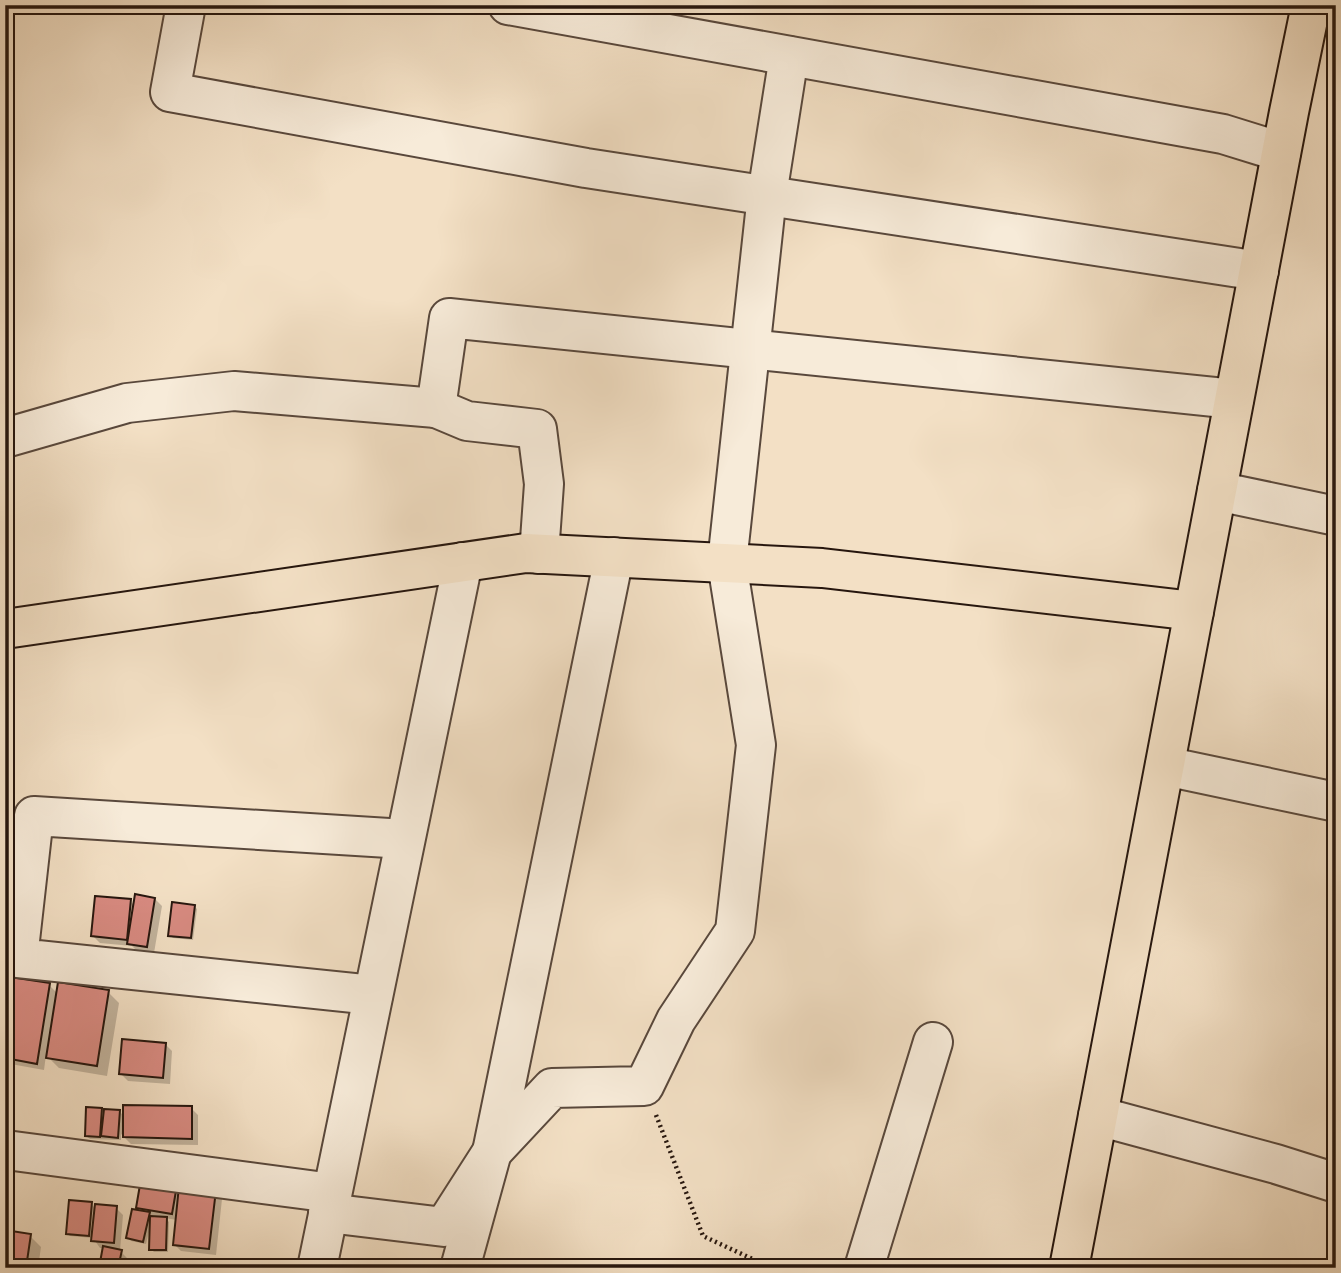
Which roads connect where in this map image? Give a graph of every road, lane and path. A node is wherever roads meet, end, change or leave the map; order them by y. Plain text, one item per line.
1 (186, 5) edge
2 (508, 5) edge
3 (1311, 5) edge
4 (789, 56) junction
5 (1281, 152) junction
6 (767, 195) junction
7 (1259, 271) junction
8 (749, 349) junction
9 (1234, 399) junction
10 (436, 408) junction
11 (5, 438) edge
12 (1217, 491) junction
13 (1336, 516) edge
14 (539, 554) junction
15 (614, 557) junction
16 (463, 562) junction
17 (727, 563) junction
18 (1194, 611) junction
19 (5, 629) edge
20 (1165, 766) junction
21 (1336, 802) edge
22 (405, 839) junction
23 (373, 995) junction
24 (933, 1042) dead end
25 (644, 1086) junction
26 (1098, 1116) junction
27 (6, 1150) edge
28 (492, 1152) junction
29 (1336, 1183) edge
30 (330, 1203) junction
31 (317, 1268) edge
32 (460, 1268) edge
33 (772, 1268) edge
34 (864, 1268) edge
35 (1069, 1268) edge

1 - 6 street
2 - 4 street
3 - 5 main road
4 - 5 street
4 - 6 street
5 - 7 main road
6 - 7 street
6 - 8 street
7 - 9 main road
8 - 9 street
8 - 10 street
8 - 17 street
9 - 12 main road
10 - 11 street
10 - 14 street
12 - 13 street
12 - 18 main road
14 - 15 main road
14 - 16 main road
15 - 17 main road
15 - 28 street
16 - 19 main road
16 - 22 street
17 - 18 main road
17 - 25 street
18 - 20 main road
20 - 21 street
20 - 26 main road
22 - 23 street
22 - 23 street
23 - 30 street
24 - 34 street
25 - 28 street
25 - 33 path
26 - 29 street
26 - 35 main road
27 - 30 street
28 - 30 street
28 - 32 street
30 - 31 street

